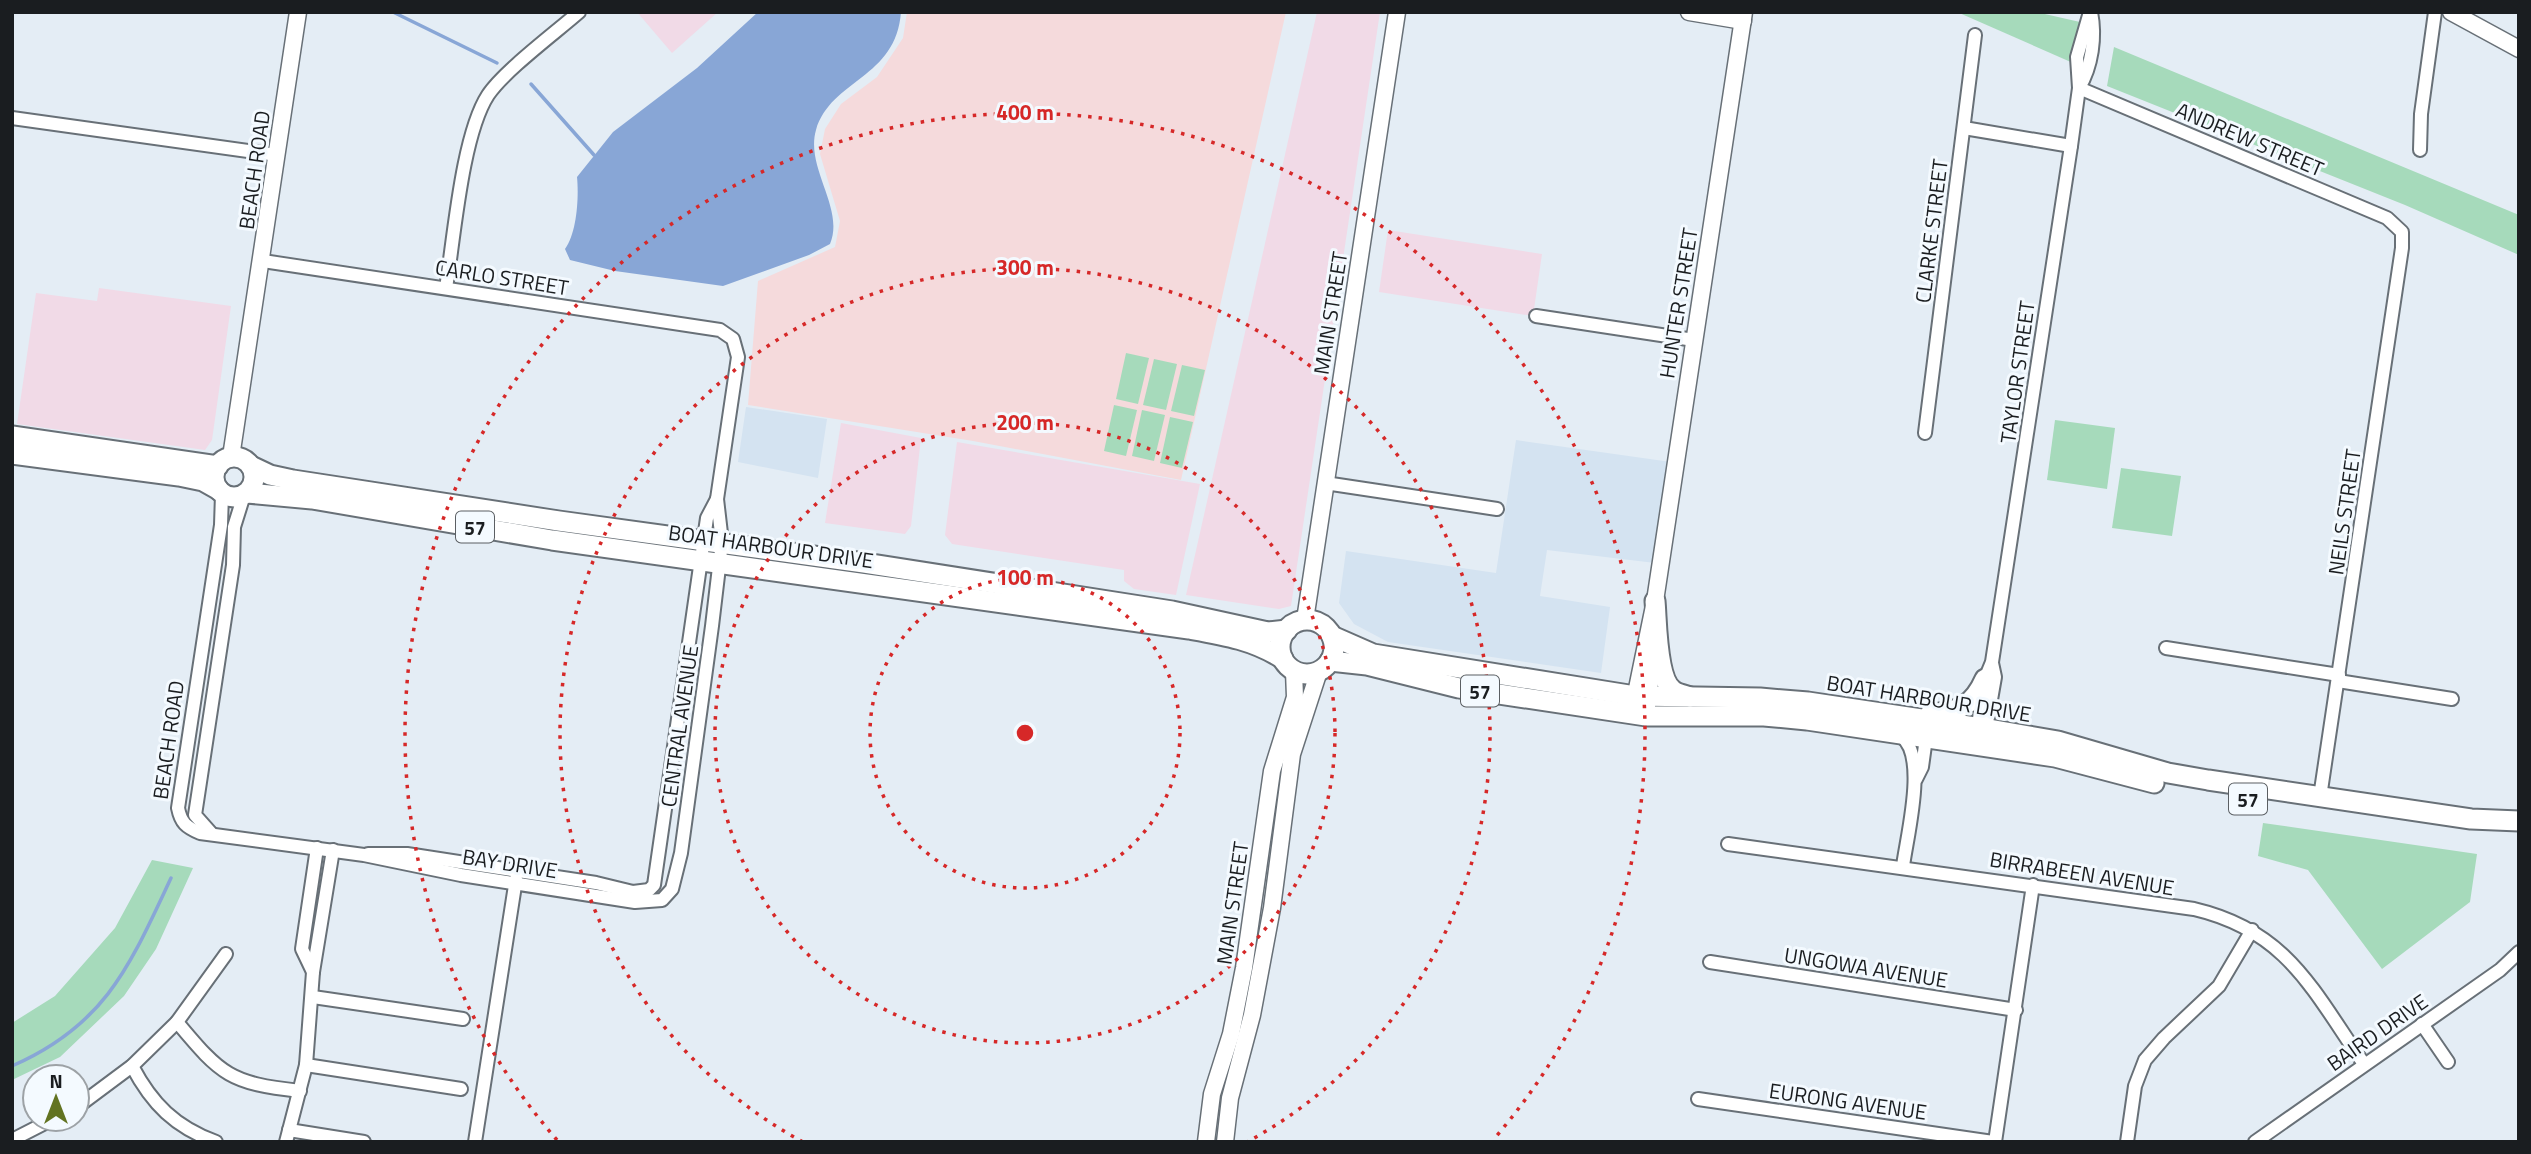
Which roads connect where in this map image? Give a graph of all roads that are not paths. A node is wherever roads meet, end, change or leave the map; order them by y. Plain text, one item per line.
1 (298, 12) edge
2 (579, 12) edge
3 (1396, 12) edge
4 (1689, 12) edge
5 (2090, 12) edge
6 (2435, 12) edge
7 (2451, 12) edge
8 (1743, 17) edge
9 (1975, 34) dead end
10 (2519, 49) edge
11 (2079, 88) junction
12 (12, 118) edge
13 (1964, 128) junction
14 (2071, 145) junction
15 (2420, 150) dead end
16 (276, 155) junction
17 (2402, 232) joint
18 (262, 261) junction
19 (446, 288) junction
20 (1536, 316) dead end
21 (1694, 340) junction
22 (1925, 433) dead end
23 (12, 436) edge
24 (12, 454) edge
25 (225, 462) junction
26 (251, 466) junction
27 (1325, 483) junction
28 (221, 492) junction
29 (246, 494) junction
30 (1497, 509) dead end
31 (713, 551) junction
32 (886, 567) junction
33 (213, 574) junction
34 (231, 576) junction
35 (960, 596) junction
36 (1655, 601) junction
37 (1305, 620) junction
38 (1287, 630) junction
39 (1332, 636) junction
40 (2166, 648) dead end
41 (1289, 665) junction
42 (1325, 666) junction
43 (1989, 671) junction
44 (2339, 678) junction
45 (1694, 698) junction
46 (2452, 699) dead end
47 (1640, 706) junction
48 (1845, 708) junction
49 (1897, 725) junction
50 (1981, 734) junction
51 (1926, 738) junction
52 (1916, 780) junction
53 (2320, 797) junction
54 (2519, 821) edge
55 (211, 833) junction
56 (2519, 833) edge
57 (1728, 844) dead end
58 (317, 848) junction
59 (333, 850) junction
60 (1903, 866) junction
61 (516, 878) junction
62 (2033, 885) junction
63 (651, 896) junction
64 (2252, 930) junction
65 (2519, 952) edge
66 (226, 954) dead end
67 (1710, 962) dead end
68 (313, 972) junction
69 (313, 997) junction
70 (2017, 1010) junction
71 (463, 1019) dead end
72 (177, 1022) junction
73 (2422, 1024) junction
74 (2448, 1062) dead end
75 (306, 1065) junction
76 (2364, 1065) junction
77 (132, 1066) junction
78 (461, 1089) dead end
79 (300, 1091) junction
80 (91, 1097) edge
81 (1698, 1099) dead end
82 (287, 1136) edge
83 (2256, 1141) edge
84 (216, 1142) edge
85 (364, 1142) edge
86 (475, 1142) edge
87 (1206, 1142) edge
88 (1225, 1142) edge
89 (1994, 1142) edge
90 (2127, 1142) edge

1 - 16 street, BEACH ROAD
2 - 19 street
3 - 27 street, MAIN STREET
4 - 8 street
5 - 11 street, TAYLOR STREET
6 - 15 street
7 - 10 street
8 - 21 street, HUNTER STREET
9 - 13 street, CLARKE STREET
11 - 14 street, TAYLOR STREET
11 - 17 street, ANDREW STREET
12 - 16 street
13 - 14 street
13 - 22 street, CLARKE STREET
14 - 43 street, TAYLOR STREET
16 - 18 street, BEACH ROAD
17 - 44 street, NEILS STREET
18 - 19 street, CARLO STREET
18 - 25 street, BEACH ROAD
19 - 31 street, CARLO STREET
20 - 21 street
21 - 36 street, HUNTER STREET
23 - 25 main road, 57
24 - 28 main road, 57
25 - 26 main road, 57
25 - 28 main road
26 - 29 main road
26 - 31 main road, BOAT HARBOUR DRIVE / 57
27 - 30 street
27 - 37 street, MAIN STREET
28 - 29 main road, 57
28 - 33 street, BEACH ROAD
29 - 31 main road, BOAT HARBOUR DRIVE / 57
29 - 34 street, BEACH ROAD
31 - 32 main road, BOAT HARBOUR DRIVE / 57
31 - 35 main road, BOAT HARBOUR DRIVE / 57
31 - 63 street, CENTRAL AVENUE
31 - 63 street, CENTRAL AVENUE
32 - 35 main road
32 - 38 main road, BOAT HARBOUR DRIVE / 57
33 - 34 street
33 - 55 street, BEACH ROAD
34 - 55 street, BEACH ROAD
35 - 41 main road, BOAT HARBOUR DRIVE / 57
36 - 45 main road
36 - 47 street, HUNTER STREET
37 - 38 main road
37 - 39 main road, 57
38 - 41 main road
39 - 42 main road
39 - 47 main road, BOAT HARBOUR DRIVE / 57
40 - 44 street
41 - 42 main road, 57
41 - 87 street, MAIN STREET
42 - 47 main road, BOAT HARBOUR DRIVE / 57
42 - 88 street, MAIN STREET
43 - 49 main road
43 - 50 street, TAYLOR STREET
43 - 50 street, TAYLOR STREET
44 - 46 street
44 - 53 street, NEILS STREET
45 - 47 main road, BOAT HARBOUR DRIVE / 57
45 - 48 main road, BOAT HARBOUR DRIVE / 57
47 - 49 main road, BOAT HARBOUR DRIVE / 57
48 - 49 main road, BOAT HARBOUR DRIVE / 57
48 - 51 main road
49 - 50 main road, BOAT HARBOUR DRIVE / 57
49 - 51 main road, BOAT HARBOUR DRIVE / 57
49 - 52 street
50 - 51 main road, BOAT HARBOUR DRIVE / 57
50 - 53 main road, BOAT HARBOUR DRIVE / 57
50 - 56 main road, BOAT HARBOUR DRIVE / 57
51 - 52 street
52 - 60 street
53 - 54 main road, BOAT HARBOUR DRIVE / 57
55 - 58 street, BAY DRIVE
57 - 60 street, BIRRABEEN AVENUE
58 - 59 street, BAY DRIVE
58 - 68 street
59 - 61 street, BAY DRIVE
59 - 68 street
60 - 62 street, BIRRABEEN AVENUE
61 - 63 street, BAY DRIVE
61 - 86 street
62 - 64 street, BIRRABEEN AVENUE
62 - 70 street
64 - 76 street, BIRRABEEN AVENUE
64 - 90 street
65 - 73 street, BAIRD DRIVE
66 - 72 street
67 - 70 street, UNGOWA AVENUE
68 - 69 street
69 - 71 street
69 - 75 street
70 - 89 street
72 - 77 street
72 - 79 street
73 - 74 street
73 - 76 street, BAIRD DRIVE
75 - 78 street
75 - 79 street
76 - 83 street, BAIRD DRIVE
77 - 80 street
77 - 84 street
79 - 82 street
81 - 89 street, EURONG AVENUE
82 - 85 street

